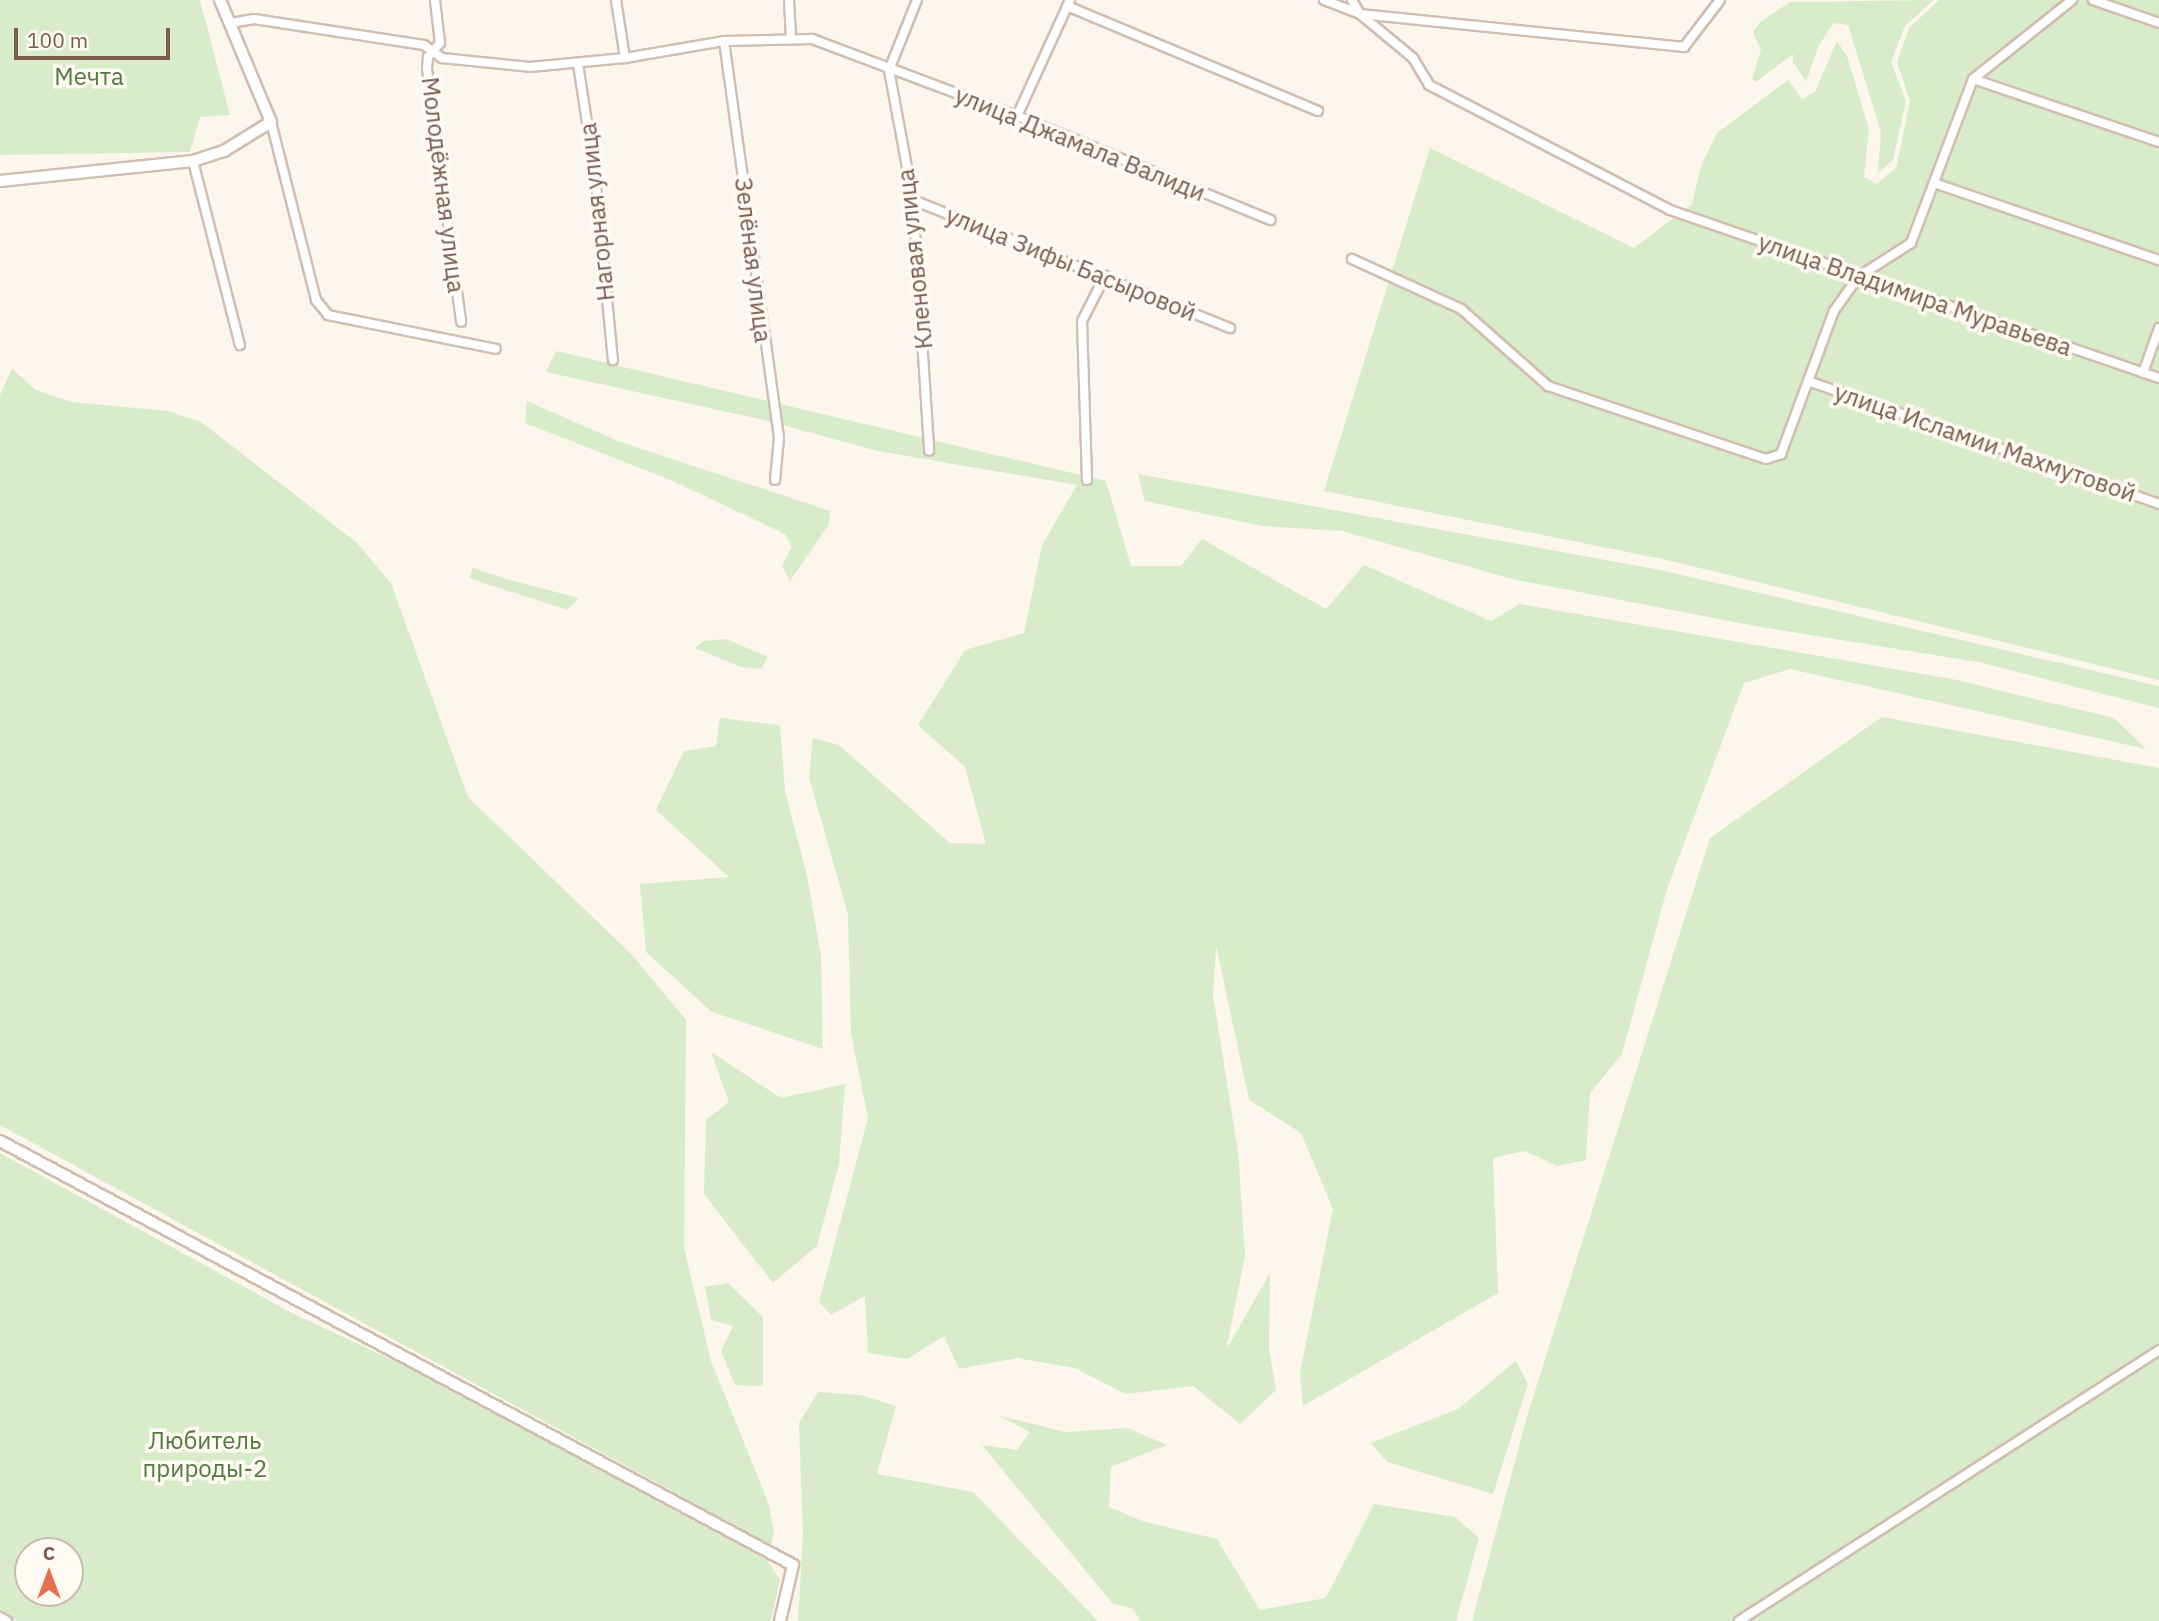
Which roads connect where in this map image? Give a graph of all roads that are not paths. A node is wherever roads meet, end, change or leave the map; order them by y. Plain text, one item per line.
1 (220, 0) edge
2 (435, 0) edge
3 (616, 0) edge
4 (789, 0) edge
5 (917, 0) edge
6 (1324, 0) edge
7 (1352, 0) edge
8 (1720, 0) edge
9 (2072, 0) edge
10 (2093, 0) edge
11 (1069, 3) edge
12 (1360, 14) junction
13 (232, 23) junction
14 (2159, 23) edge
15 (791, 36) junction
16 (724, 41) junction
17 (433, 51) junction
18 (625, 58) junction
19 (578, 64) junction
20 (889, 70) junction
21 (1973, 79) junction
22 (1318, 111) dead end
23 (1017, 116) junction
24 (271, 122) junction
25 (2159, 142) edge
26 (193, 161) junction
27 (0, 181) edge
28 (1934, 183) junction
29 (913, 200) junction
30 (1270, 220) dead end
31 (1352, 259) dead end
32 (2159, 260) edge
33 (1105, 276) junction
34 (1858, 277) junction
35 (461, 322) dead end
36 (1230, 328) dead end
37 (2159, 328) edge
38 (240, 345) dead end
39 (496, 349) dead end
40 (613, 360) dead end
41 (2143, 373) junction
42 (2159, 378) edge
43 (1811, 382) junction
44 (929, 450) dead end
45 (775, 480) dead end
46 (1087, 480) dead end
47 (2159, 504) edge
48 (0, 1141) edge
49 (2159, 1350) edge
50 (0, 1617) edge
51 (7, 1621) edge
52 (780, 1621) edge
53 (1740, 1621) edge

1 - 13 street
2 - 17 street, Молодёжная улица
3 - 18 street
4 - 15 street
5 - 20 street
6 - 12 street
7 - 12 street
8 - 12 street
9 - 21 street
10 - 14 street
11 - 22 street
11 - 23 street
12 - 34 street, улица Владимира Муравьева
13 - 17 street, улица Джамала Валиди
13 - 24 street
15 - 16 street, улица Джамала Валиди
15 - 20 street, улица Джамала Валиди
16 - 18 street, улица Джамала Валиди
16 - 45 street, Зелёная улица
17 - 19 street, улица Джамала Валиди
17 - 35 street, Молодёжная улица
18 - 19 street, улица Джамала Валиди
19 - 40 street, Нагорная улица
20 - 23 street, улица Джамала Валиди
20 - 29 street, Кленовая улица
21 - 25 street
21 - 28 street
23 - 30 street, улица Джамала Валиди
24 - 26 street
24 - 39 street
26 - 27 street
26 - 38 street
28 - 32 street
28 - 34 street
29 - 33 street, улица Зифы Басыровой
29 - 44 street, Кленовая улица
31 - 43 street
33 - 36 street, улица Зифы Басыровой
33 - 46 street
34 - 41 street, улица Владимира Муравьева
34 - 43 street
37 - 41 street
41 - 42 street, улица Владимира Муравьева
43 - 47 street, улица Исламии Махмутовой
48 - 52 street
49 - 53 street
50 - 51 street

